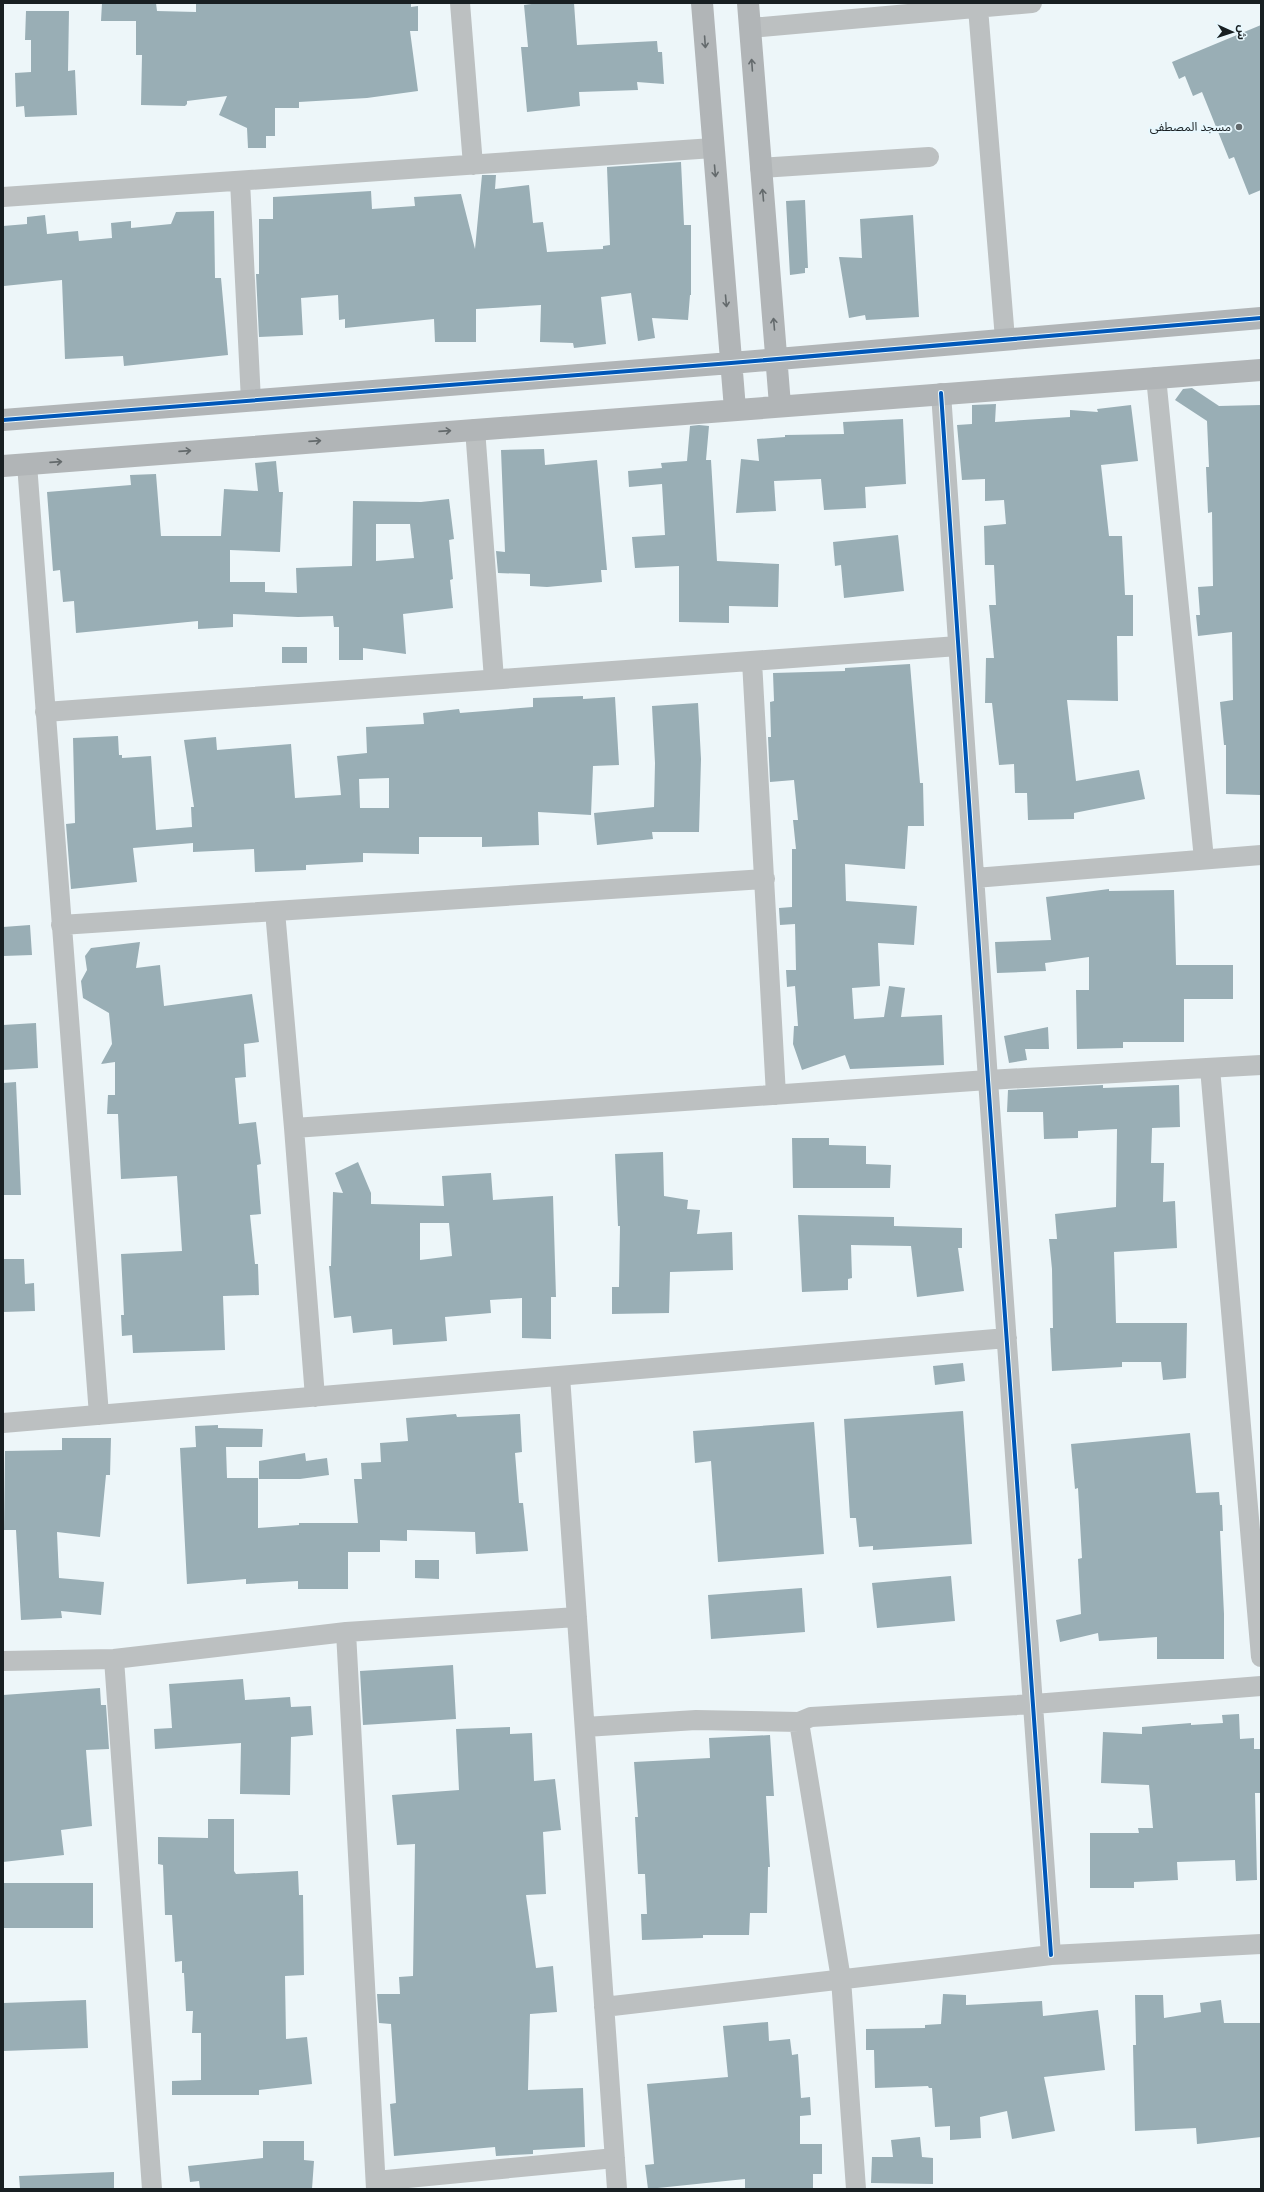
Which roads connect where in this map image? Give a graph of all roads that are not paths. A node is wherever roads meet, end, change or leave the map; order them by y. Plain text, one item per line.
1 (460, 3) edge
2 (702, 3) edge
3 (748, 3) edge
4 (1032, 3) edge
5 (930, 8) edge
6 (978, 8) junction
7 (750, 28) junction
8 (713, 148) junction
9 (929, 157) dead end
10 (473, 164) junction
11 (760, 168) junction
12 (240, 181) junction
13 (3, 197) edge
14 (1261, 318) edge
15 (1005, 339) junction
16 (777, 358) junction
17 (731, 363) junction
18 (1261, 370) edge
19 (1156, 377) junction
20 (941, 393) junction
21 (251, 401) junction
22 (780, 405) junction
23 (735, 409) junction
24 (3, 420) edge
25 (475, 429) junction
26 (27, 464) junction
27 (3, 466) edge
28 (958, 646) junction
29 (752, 661) junction
30 (494, 679) junction
31 (45, 712) junction
32 (1261, 855) edge
33 (1204, 858) junction
34 (974, 878) junction
35 (765, 879) junction
36 (275, 911) junction
37 (62, 925) junction
38 (1261, 1065) edge
39 (1210, 1068) junction
40 (988, 1080) junction
41 (776, 1095) junction
42 (294, 1128) junction
43 (1007, 1338) junction
44 (560, 1376) junction
45 (315, 1397) junction
46 (99, 1415) junction
47 (3, 1424) edge
48 (577, 1617) junction
49 (346, 1632) junction
50 (1261, 1657) edge
51 (114, 1659) junction
52 (3, 1661) edge
53 (1261, 1686) edge
54 (1034, 1704) junction
55 (799, 1722) junction
56 (584, 1727) junction
57 (1261, 1944) edge
58 (1052, 1955) junction
59 (841, 1979) junction
60 (604, 2007) junction
61 (615, 2158) junction
62 (376, 2185) edge
63 (152, 2189) edge
64 (617, 2189) edge
65 (856, 2189) edge

1 - 10 street
2 -> 8 street
3 - 7 street
4 - 6 street
5 - 6 street
5 - 7 street
6 - 15 street
11 -> 7 street
8 - 10 street
8 -> 17 street
9 - 11 street
10 - 12 street
16 -> 11 street
12 - 13 street
12 - 21 street
14 - 15 street
15 - 16 street
16 - 17 street
16 - 22 street
17 - 21 street
17 - 23 street
18 - 19 street
19 - 20 street
19 - 33 street
20 - 22 street
20 - 28 street
21 - 24 street
22 - 23 street
23 - 25 street
26 -> 25 street
25 - 30 street
26 - 27 street
26 - 31 street
28 - 29 street
28 - 34 street
29 - 30 street
29 - 35 street
30 - 31 street
31 - 37 street
32 - 33 street
33 - 34 street
34 - 40 street
35 - 36 street
35 - 41 street
36 - 37 street
36 - 42 street
37 - 46 street
38 - 39 street
39 - 40 street
39 - 50 street
40 - 41 street
40 - 43 street
41 - 42 street
42 - 45 street
43 - 44 street
43 - 54 street
44 - 45 street
44 - 48 street
45 - 46 street
46 - 47 street
48 - 49 street
48 - 56 street
49 - 51 street
49 - 62 street
51 - 52 street
51 - 63 street
53 - 54 street
54 - 55 street
54 - 58 street
55 - 56 street
55 - 59 street
56 - 60 street
57 - 58 street
58 - 59 street
59 - 60 street
59 - 65 street
60 - 61 street
61 - 62 street
61 - 64 street

